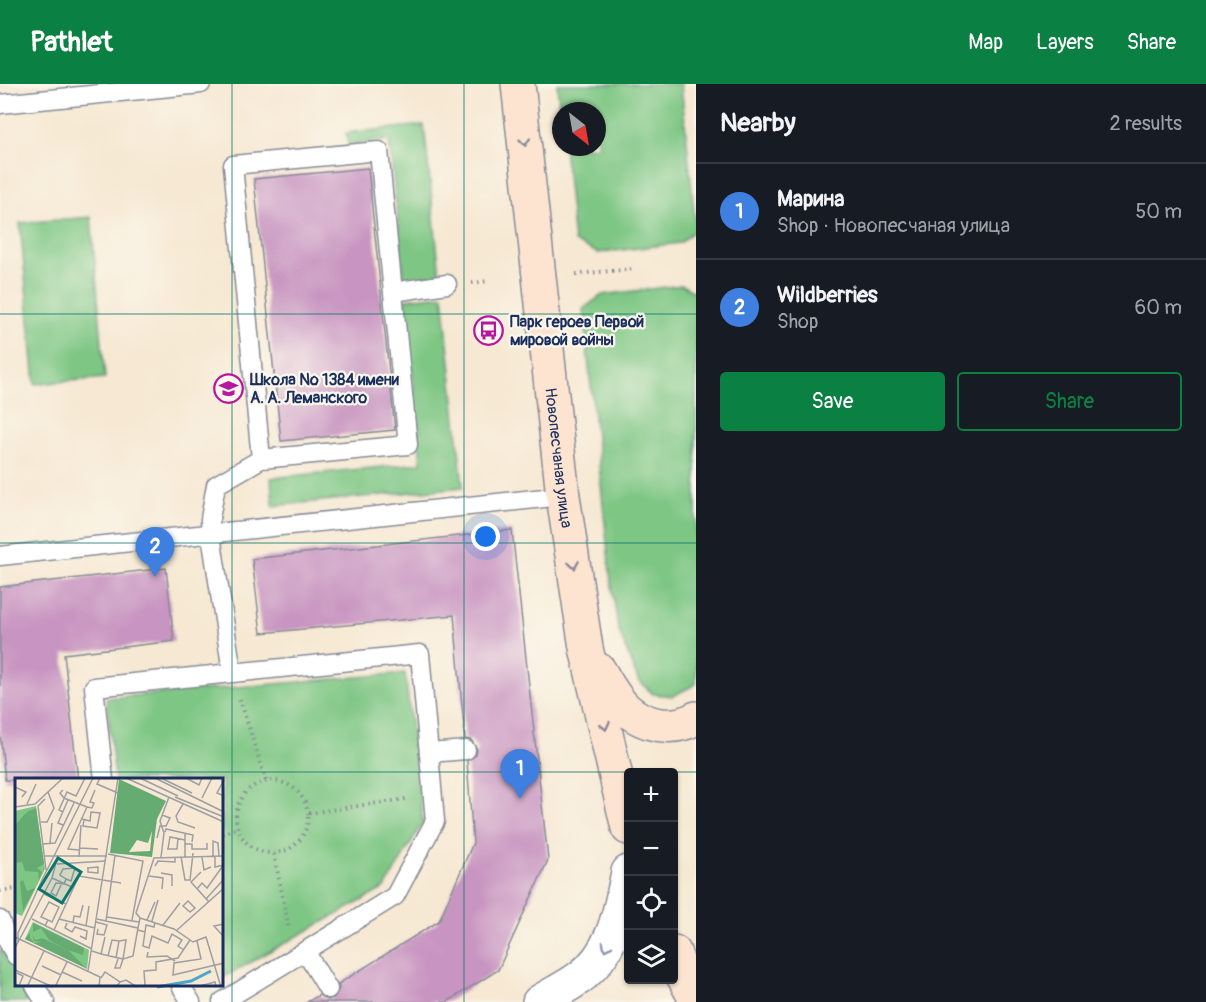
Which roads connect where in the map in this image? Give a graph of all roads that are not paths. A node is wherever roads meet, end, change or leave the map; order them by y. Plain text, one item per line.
1 (201, 84) edge
2 (518, 84) edge
3 (160, 86) edge
4 (0, 104) edge
5 (447, 284) dead end
6 (393, 292) junction
7 (261, 459) junction
8 (563, 496) junction
9 (211, 535) junction
10 (0, 556) edge
11 (586, 648) junction
12 (232, 672) junction
13 (696, 718) edge
14 (466, 750) dead end
15 (429, 753) junction
16 (104, 778) edge
17 (627, 822) edge
18 (627, 876) edge
19 (0, 920) edge
20 (15, 954) edge
21 (300, 954) junction
22 (678, 963) edge
23 (36, 987) edge
24 (182, 987) edge
25 (328, 989) dead end
26 (696, 1000) edge
27 (45, 1002) edge
28 (191, 1002) edge
29 (222, 1002) edge
30 (539, 1002) edge

1 - 3 lane
2 -> 8 main road, Новопесчаная улица
3 - 4 lane
5 - 6 lane
6 - 7 lane
6 - 7 lane
7 - 9 lane
8 - 9 lane
8 -> 11 main road, Новопесчаная улица
9 - 10 lane
9 - 12 lane
11 - 13 main road
11 -> 17 main road, Новопесчаная улица
12 - 15 lane
12 - 16 lane
14 - 15 lane
15 - 21 lane
18 -> 30 street
19 - 20 lane
21 - 25 lane
21 - 29 lane
22 - 26 main road
23 - 27 lane
24 - 28 lane

